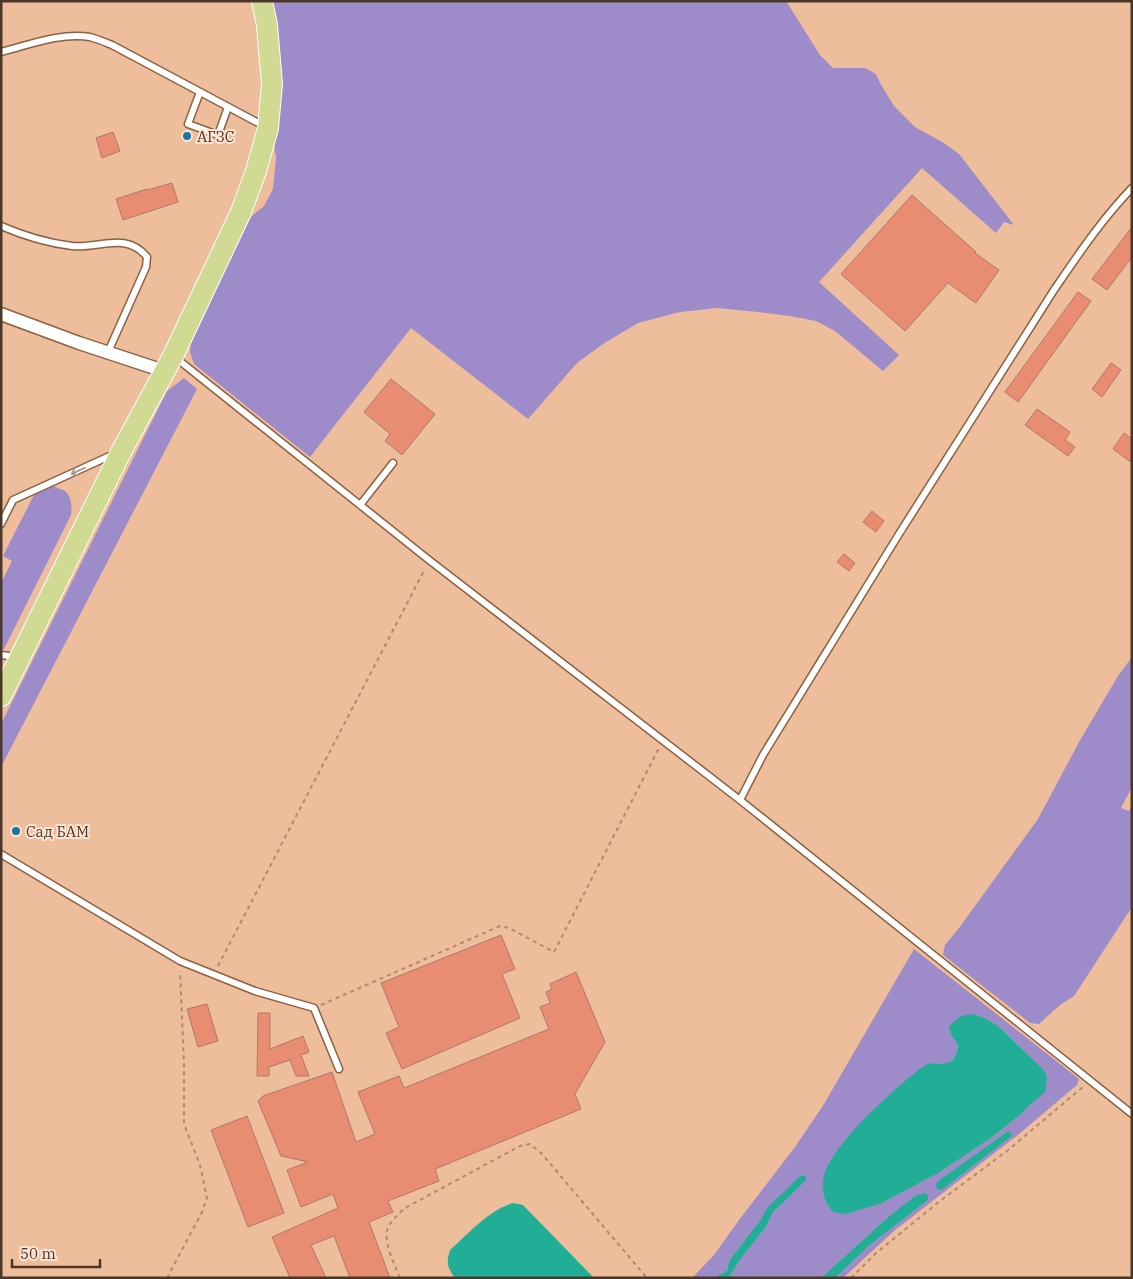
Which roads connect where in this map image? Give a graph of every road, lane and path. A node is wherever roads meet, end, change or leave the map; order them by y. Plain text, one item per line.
1 (262, 1) edge
2 (1, 52) edge
3 (200, 92) junction
4 (228, 107) junction
5 (268, 128) junction
6 (1132, 188) edge
7 (1, 226) edge
8 (1, 314) edge
9 (108, 352) junction
10 (169, 364) junction
11 (122, 450) junction
12 (393, 463) dead end
13 (360, 505) junction
14 (1, 524) edge
15 (429, 560) junction
16 (10, 656) edge
17 (1, 696) edge
18 (663, 741) junction
19 (740, 800) junction
20 (1, 854) edge
21 (180, 961) junction
22 (213, 974) junction
23 (314, 1008) junction
24 (339, 1069) dead end
25 (1090, 1081) junction
26 (1132, 1114) edge
27 (167, 1278) edge
28 (400, 1278) edge
29 (647, 1278) edge
30 (851, 1278) edge

1 - 5 main road
2 - 3 lane
3 - 4 lane
3 - 4 lane
4 - 5 lane
5 - 10 main road
6 - 19 lane
7 - 9 lane
8 - 9 street
9 - 10 street
10 - 11 main road
10 - 13 lane
11 -> 14 lane
11 - 16 main road
12 - 13 lane
13 - 15 lane
15 - 18 lane
15 - 22 path
16 - 17 main road
18 - 19 lane
18 - 23 path
19 - 25 lane
20 - 21 lane
21 - 22 lane
21 - 27 path
22 - 23 lane
23 - 24 lane
25 - 26 lane
25 - 30 path
28 - 29 path

